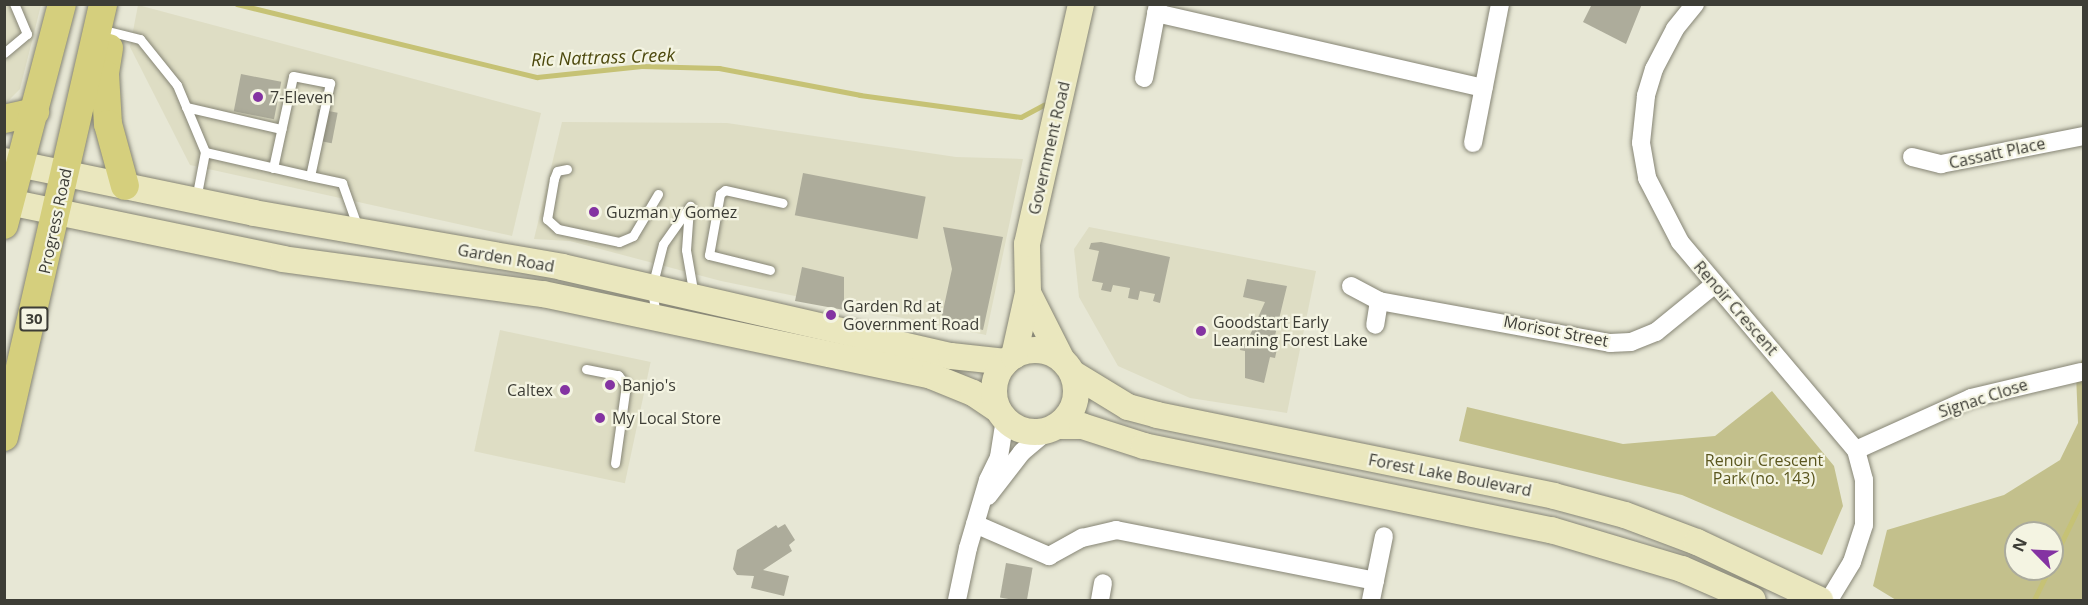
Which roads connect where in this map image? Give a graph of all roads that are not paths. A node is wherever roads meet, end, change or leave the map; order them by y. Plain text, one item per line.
1 (14, 4) edge
2 (62, 4) edge
3 (102, 4) edge
4 (118, 4) edge
5 (1081, 4) edge
6 (1500, 4) edge
7 (1695, 4) edge
8 (1157, 9) edge
9 (112, 32) junction
10 (4, 53) edge
11 (1144, 78) dead end
12 (1484, 88) junction
13 (186, 107) junction
14 (35, 112) junction
15 (4, 119) edge
16 (281, 129) junction
17 (2084, 136) edge
18 (1473, 143) dead end
19 (205, 152) junction
20 (1912, 157) dead end
21 (13, 162) edge
22 (273, 168) junction
23 (567, 169) dead end
24 (65, 174) junction
25 (310, 176) junction
26 (125, 186) junction
27 (658, 194) dead end
28 (196, 201) junction
29 (783, 203) dead end
30 (6, 209) edge
31 (58, 212) junction
32 (360, 232) junction
33 (770, 270) dead end
34 (1716, 284) junction
35 (1351, 286) dead end
36 (652, 287) junction
37 (1028, 293) junction
38 (694, 297) junction
39 (1379, 301) junction
40 (656, 317) junction
41 (1375, 325) dead end
42 (1010, 359) junction
43 (1067, 366) junction
44 (586, 369) dead end
45 (2081, 372) dead end
46 (1002, 415) junction
47 (1053, 429) junction
48 (4, 437) edge
49 (1856, 450) junction
50 (615, 463) dead end
51 (984, 500) junction
52 (975, 524) junction
53 (1384, 537) dead end
54 (1375, 581) junction
55 (957, 600) edge
56 (1371, 600) edge
57 (1753, 600) edge
58 (1820, 600) edge
59 (1829, 600) edge

1 - 10 lane
2 - 14 main road
3 - 24 main road, Progress Road / 30
4 - 9 main road
5 - 37 main road, Government Road
6 - 12 street
7 - 34 street, Renoir Crescent
8 - 11 street
8 - 12 street
9 - 13 lane
9 - 26 main road
12 - 18 street
13 - 16 lane
13 - 19 lane
14 - 15 main road
14 - 21 main road
16 - 22 lane
16 - 25 lane
17 - 20 street, Cassatt Place
19 - 22 lane
19 - 28 lane
21 - 24 main road, Garden Road
21 - 30 main road
22 - 25 lane
23 - 27 lane
24 - 26 main road, Garden Road
24 - 31 main road, Progress Road / 30
25 - 32 lane
26 - 28 main road, Garden Road
28 - 32 main road, Garden Road
29 - 33 lane
30 - 31 main road, Garden Road
31 - 40 main road, Garden Road
31 - 48 main road, Progress Road / 30
32 - 36 main road, Garden Road
34 - 39 street, Morisot Street
34 - 49 street, Renoir Crescent
35 - 39 street, Morisot Street
36 - 38 main road, Garden Road
36 - 38 lane
36 - 40 lane
37 - 42 main road, Government Road
37 - 43 main road, Government Road
38 - 42 main road, Garden Road
39 - 41 street
40 - 46 main road, Garden Road
42 - 43 main road
42 - 46 main road
43 - 47 main road
43 - 58 main road, Forest Lake Boulevard
44 - 50 lane
45 - 49 street, Signac Close
46 - 47 main road
46 - 51 street
47 - 51 street
47 - 57 main road, Forest Lake Boulevard
49 - 59 street, Renoir Crescent
51 - 52 street
52 - 54 street
52 - 55 street
53 - 54 street
54 - 56 street

